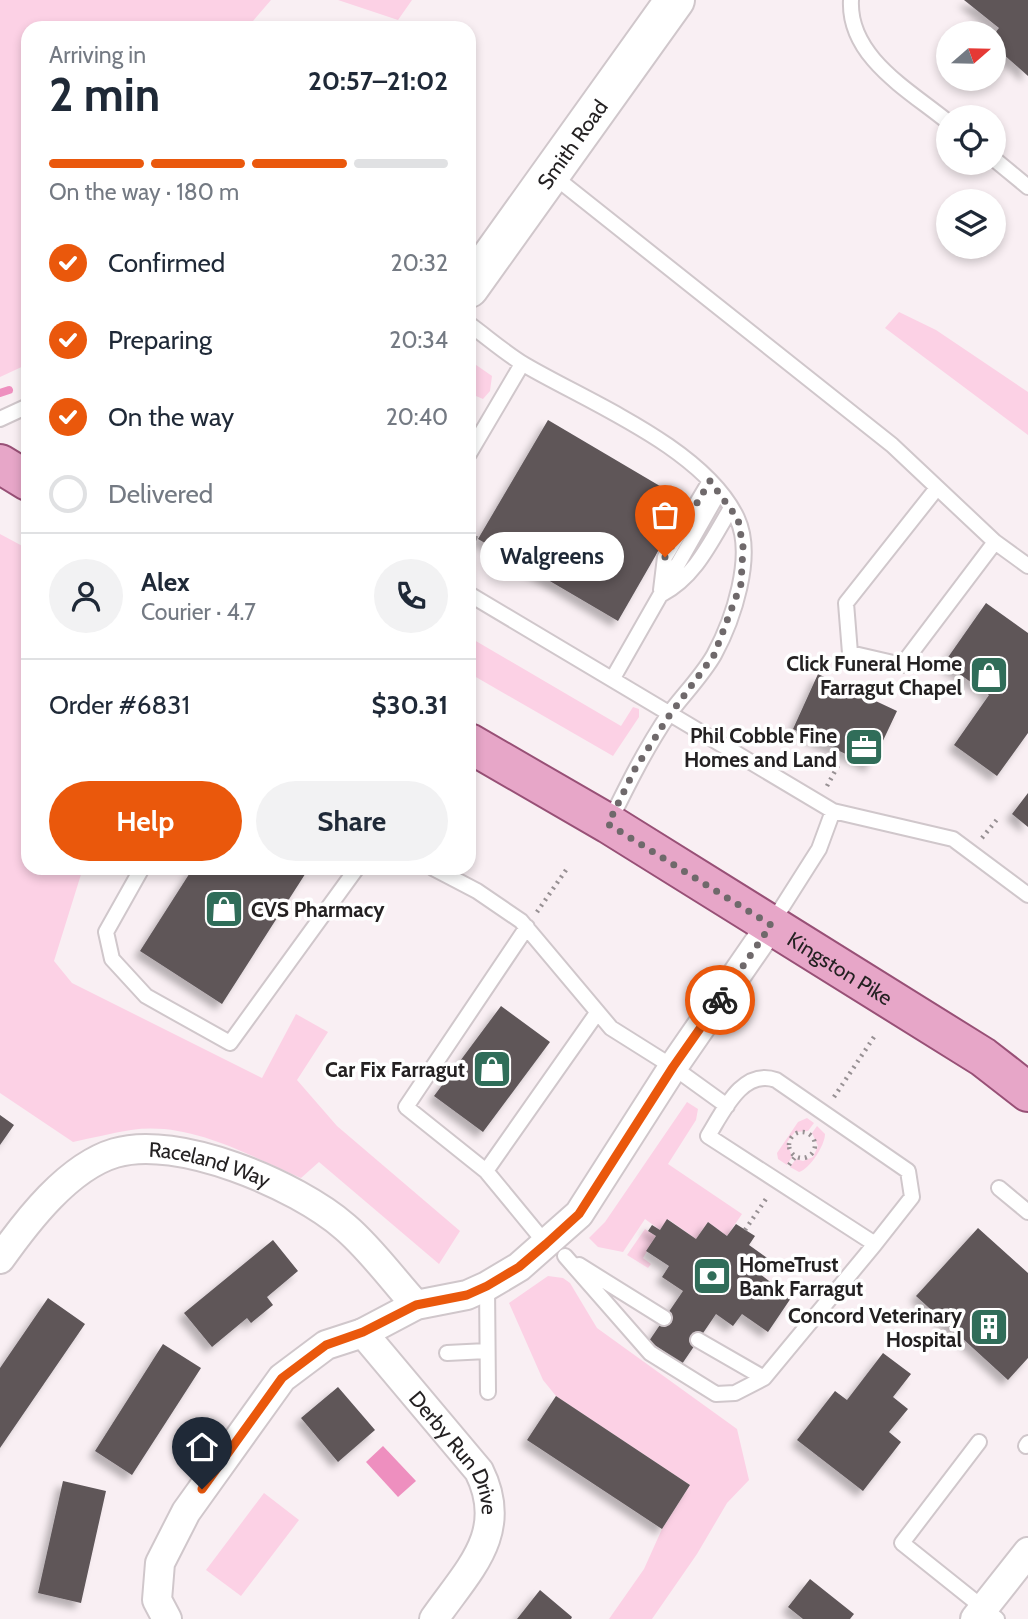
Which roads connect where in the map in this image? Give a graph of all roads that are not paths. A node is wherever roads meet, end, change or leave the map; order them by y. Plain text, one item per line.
1 (675, 0) edge
2 (851, 0) edge
3 (936, 112) edge
4 (1006, 169) edge
5 (550, 173) junction
6 (1028, 187) edge
7 (476, 278) edge
8 (476, 329) edge
9 (522, 363) junction
10 (21, 410) edge
11 (0, 419) edge
12 (476, 442) edge
13 (0, 464) edge
14 (21, 477) edge
15 (715, 487) junction
16 (937, 488) junction
17 (730, 508) junction
18 (995, 542) junction
19 (1028, 566) edge
20 (660, 595) junction
21 (476, 598) edge
22 (613, 678) junction
23 (669, 716) junction
24 (476, 747) edge
25 (833, 811) junction
26 (608, 824) junction
27 (138, 875) edge
28 (352, 875) edge
29 (446, 875) edge
30 (1028, 895) edge
31 (771, 925) junction
32 (527, 928) junction
33 (597, 1013) junction
34 (673, 1067) junction
35 (1028, 1092) edge
36 (727, 1107) junction
37 (486, 1171) junction
38 (999, 1188) dead end
39 (1028, 1212) edge
40 (875, 1244) junction
41 (556, 1250) junction
42 (0, 1259) edge
43 (487, 1286) junction
44 (416, 1305) junction
45 (664, 1318) dead end
46 (363, 1332) junction
47 (698, 1340) dead end
48 (487, 1351) junction
49 (447, 1353) dead end
50 (764, 1378) junction
51 (488, 1392) dead end
52 (979, 1442) dead end
53 (1028, 1552) edge
54 (985, 1616) edge
55 (167, 1619) edge
56 (434, 1619) edge

1 - 5 street, Smith Road
2 - 3 lane
4 - 6 lane
5 - 7 street, Smith Road
5 - 16 lane
8 - 9 lane
9 - 12 lane
9 - 15 lane
10 - 11 lane
13 - 14 main road
15 - 17 lane
15 - 20 lane
16 - 18 lane
16 - 18 lane
17 - 20 lane
17 - 23 lane
18 - 19 lane
20 - 22 lane
21 - 22 lane
22 - 23 lane
23 - 25 lane
23 - 26 lane
24 - 26 main road, Kingston Pike
25 - 30 lane
25 - 31 lane
26 - 31 main road, Kingston Pike
27 - 28 lane
29 - 32 lane
31 - 34 street
31 - 35 main road, Kingston Pike
32 - 33 lane
32 - 37 lane
33 - 34 lane
33 - 37 lane
34 - 36 lane
34 - 41 street
36 - 40 lane
36 - 40 lane
37 - 41 lane
38 - 39 lane
40 - 50 lane
41 - 43 street
41 - 45 lane
41 - 50 lane
42 - 44 street, Raceland Way
43 - 44 street
43 - 48 lane
44 - 46 street
46 - 55 street
46 - 56 street, Derby Run Drive
47 - 50 lane
48 - 49 lane
48 - 51 lane
52 - 54 lane
53 - 54 street

